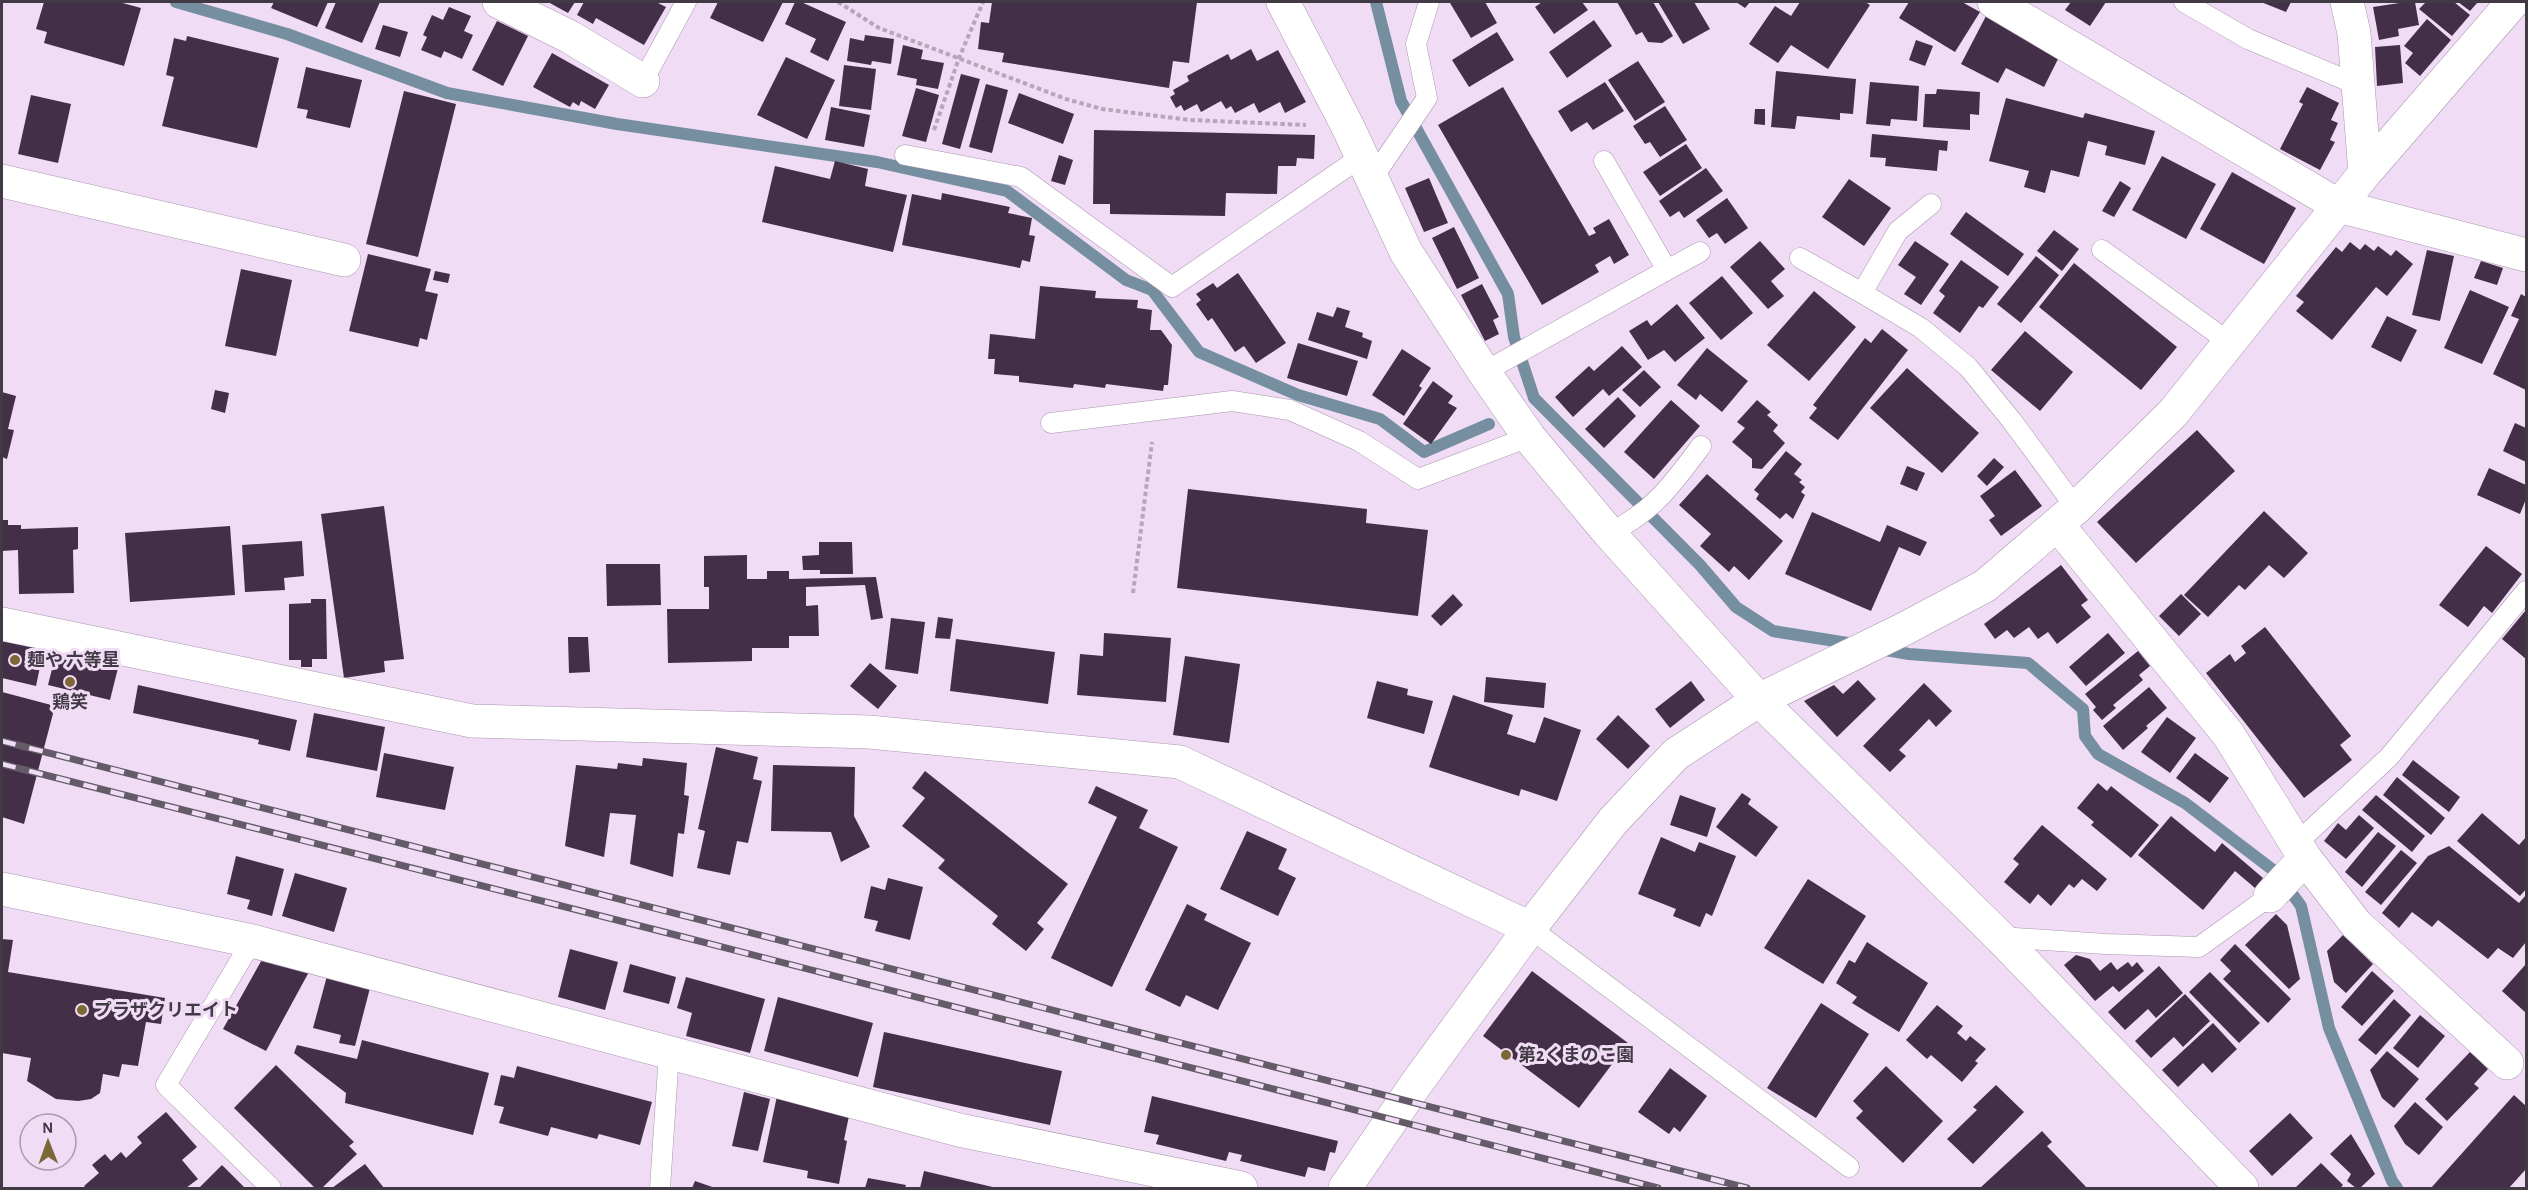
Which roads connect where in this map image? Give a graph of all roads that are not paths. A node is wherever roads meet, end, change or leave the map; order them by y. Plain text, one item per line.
1 (499, 2) edge
2 (686, 2) edge
3 (1283, 2) edge
4 (1430, 2) edge
5 (1994, 2) edge
6 (2184, 2) edge
7 (2347, 2) edge
8 (2513, 2) edge
9 (643, 81) joint
10 (2358, 85) junction
11 (915, 157) road end
12 (1604, 160) dead end
13 (1366, 168) junction
14 (2365, 173) junction
15 (2, 182) edge
16 (1931, 204) dead end
17 (2339, 206) junction
18 (2102, 250) dead end
19 (1700, 252) dead end
20 (2526, 255) edge
21 (1800, 258) dead end
22 (345, 260) dead end
23 (1667, 270) junction
24 (1862, 293) junction
25 (2230, 343) junction
26 (1493, 368) junction
27 (1051, 423) dead end
28 (1529, 437) junction
29 (1701, 446) dead end
30 (2067, 516) junction
31 (1619, 528) junction
32 (2526, 591) edge
33 (2, 624) edge
34 (1759, 699) junction
35 (2291, 868) junction
36 (2, 889) edge
37 (1530, 928) junction
38 (2000, 937) junction
39 (252, 941) junction
40 (669, 1053) junction
41 (2507, 1063) dead end
42 (1849, 1167) dead end
43 (271, 1188) edge
44 (660, 1188) edge
45 (1241, 1188) edge
46 (1345, 1188) edge
47 (2242, 1188) edge

1 - 9 street
2 - 9 lane
3 - 13 street
4 - 13 lane
5 - 17 street
6 - 10 lane
7 - 10 street
8 - 14 street
10 - 14 street
11 - 13 lane
12 - 23 lane
13 - 26 street
14 - 17 street
15 - 22 street
16 - 24 lane
17 - 20 street
17 - 25 street
18 - 25 lane
19 - 23 lane
21 - 24 lane
23 - 26 lane
24 - 30 lane
25 - 30 street
26 - 28 street
27 - 28 lane
28 - 31 street
29 - 31 lane
30 - 34 street
30 - 35 street
31 - 34 street
32 - 35 lane
33 - 37 street
34 - 37 street
34 - 38 street
35 - 38 lane
35 - 41 street
36 - 39 street
37 - 42 lane
37 - 46 street
38 - 47 street
39 - 40 street
39 - 43 lane
40 - 44 lane
40 - 45 street

